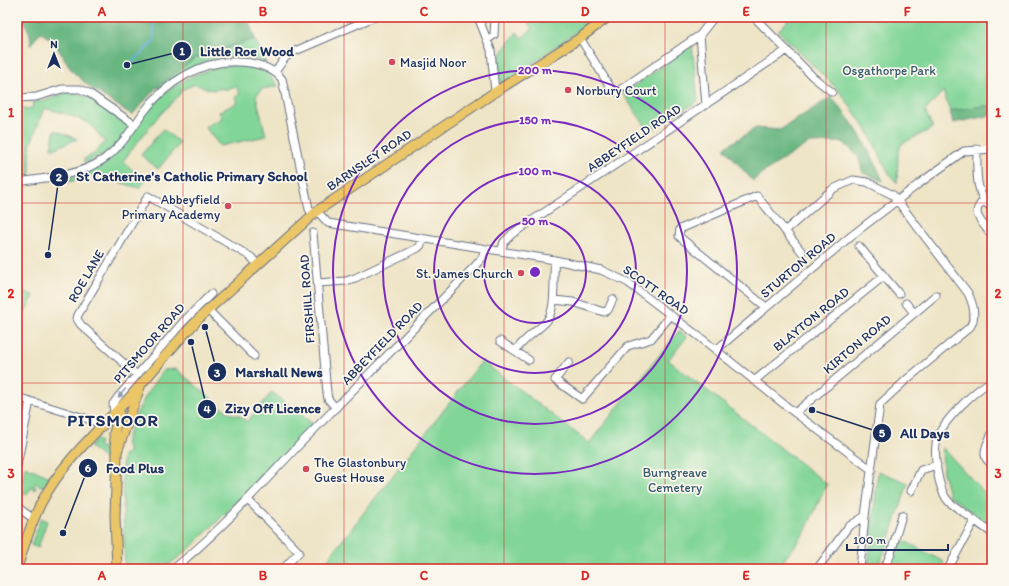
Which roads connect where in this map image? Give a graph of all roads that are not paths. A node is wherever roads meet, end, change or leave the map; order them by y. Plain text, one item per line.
1 (374, 17) edge
2 (478, 17) edge
3 (495, 17) edge
4 (608, 17) edge
5 (714, 17) edge
6 (754, 17) edge
7 (700, 35) junction
8 (580, 38) junction
9 (487, 40) junction
10 (787, 50) junction
11 (275, 72) junction
12 (495, 92) junction
13 (832, 92) dead end
14 (17, 98) edge
15 (706, 105) junction
16 (135, 125) junction
17 (977, 149) junction
18 (992, 149) edge
19 (17, 182) edge
20 (896, 200) junction
21 (984, 200) junction
22 (992, 208) edge
23 (314, 212) junction
24 (785, 231) junction
25 (990, 232) dead end
26 (313, 233) dead end
27 (422, 239) junction
28 (859, 246) dead end
29 (485, 249) junction
30 (501, 251) junction
31 (802, 252) dead end
32 (555, 260) junction
33 (257, 264) junction
34 (884, 276) junction
35 (318, 283) junction
36 (211, 294) dead end
37 (899, 294) dead end
38 (936, 294) dead end
39 (613, 299) dead end
40 (554, 300) junction
41 (906, 303) dead end
42 (766, 307) junction
43 (208, 310) junction
44 (914, 313) junction
45 (671, 315) junction
46 (500, 341) dead end
47 (716, 350) junction
48 (515, 351) junction
49 (254, 356) dead end
50 (529, 360) dead end
51 (569, 362) dead end
52 (139, 380) junction
53 (754, 381) junction
54 (992, 381) edge
55 (17, 397) edge
56 (30, 401) junction
57 (336, 408) junction
58 (117, 410) junction
59 (794, 413) junction
60 (100, 426) junction
61 (992, 433) edge
62 (117, 454) junction
63 (17, 464) edge
64 (992, 464) edge
65 (937, 466) junction
66 (872, 470) junction
67 (912, 491) dead end
68 (249, 501) junction
69 (17, 507) edge
70 (902, 515) dead end
71 (865, 516) junction
72 (34, 519) junction
73 (974, 521) junction
74 (992, 534) edge
75 (17, 566) edge
76 (117, 569) edge
77 (173, 569) edge
78 (283, 569) edge
79 (817, 569) edge
80 (860, 569) edge
81 (884, 569) edge
82 (948, 569) edge

1 - 11 street
2 - 9 street
3 - 9 street
4 - 8 main road, BARNSLEY ROAD
5 - 7 street
6 - 10 street
7 - 8 street
7 - 15 street
8 - 12 main road, BARNSLEY ROAD
9 - 12 street
10 - 13 street
10 - 15 street, ABBEYFIELD ROAD
11 - 16 street
11 - 23 street
12 - 23 main road, BARNSLEY ROAD
14 - 16 street
15 - 30 street, ABBEYFIELD ROAD
16 - 19 street
17 - 18 street
17 - 20 street, STURTON ROAD
17 - 21 street
20 - 24 street
20 - 42 street, STURTON ROAD
20 - 66 street
21 - 22 street
21 - 25 street
23 - 27 street, SCOTT ROAD
23 - 33 main road, BARNSLEY ROAD
24 - 31 street
24 - 42 street
26 - 35 street, FIRSHILL ROAD
27 - 29 street, SCOTT ROAD
27 - 35 street
28 - 34 street
29 - 30 street, SCOTT ROAD
29 - 57 street, ABBEYFIELD ROAD
30 - 32 street, SCOTT ROAD
32 - 40 street
32 - 45 street, SCOTT ROAD
33 - 43 main road, BARNSLEY ROAD
33 - 52 street, ROE LANE
34 - 37 street
34 - 53 street, BLAYTON ROAD
35 - 57 street, FIRSHILL ROAD
36 - 52 street, PITSMOOR ROAD
38 - 44 street, KIRTON ROAD
39 - 40 street
40 - 48 street
41 - 44 street
42 - 47 street, STURTON ROAD
43 - 49 street
43 - 52 main road, BARNSLEY ROAD
44 - 59 street, KIRTON ROAD
45 - 47 street, SCOTT ROAD
45 - 51 street
46 - 48 street
47 - 53 street, SCOTT ROAD
48 - 50 street
52 - 58 main road, BARNSLEY ROAD
52 - 62 main road
53 - 59 street, SCOTT ROAD
54 - 65 street
55 - 56 street
56 - 60 street
56 - 63 street
57 - 68 street, ABBEYFIELD ROAD
58 - 60 main road
58 - 62 main road
59 - 66 street, SCOTT ROAD
60 - 72 main road
61 - 64 street
62 - 76 main road
65 - 67 street
65 - 73 street
66 - 71 street
68 - 77 street, ABBEYFIELD ROAD
68 - 78 street
69 - 72 street
70 - 81 street
71 - 79 street
71 - 80 street
72 - 75 main road
73 - 74 street
73 - 82 street

